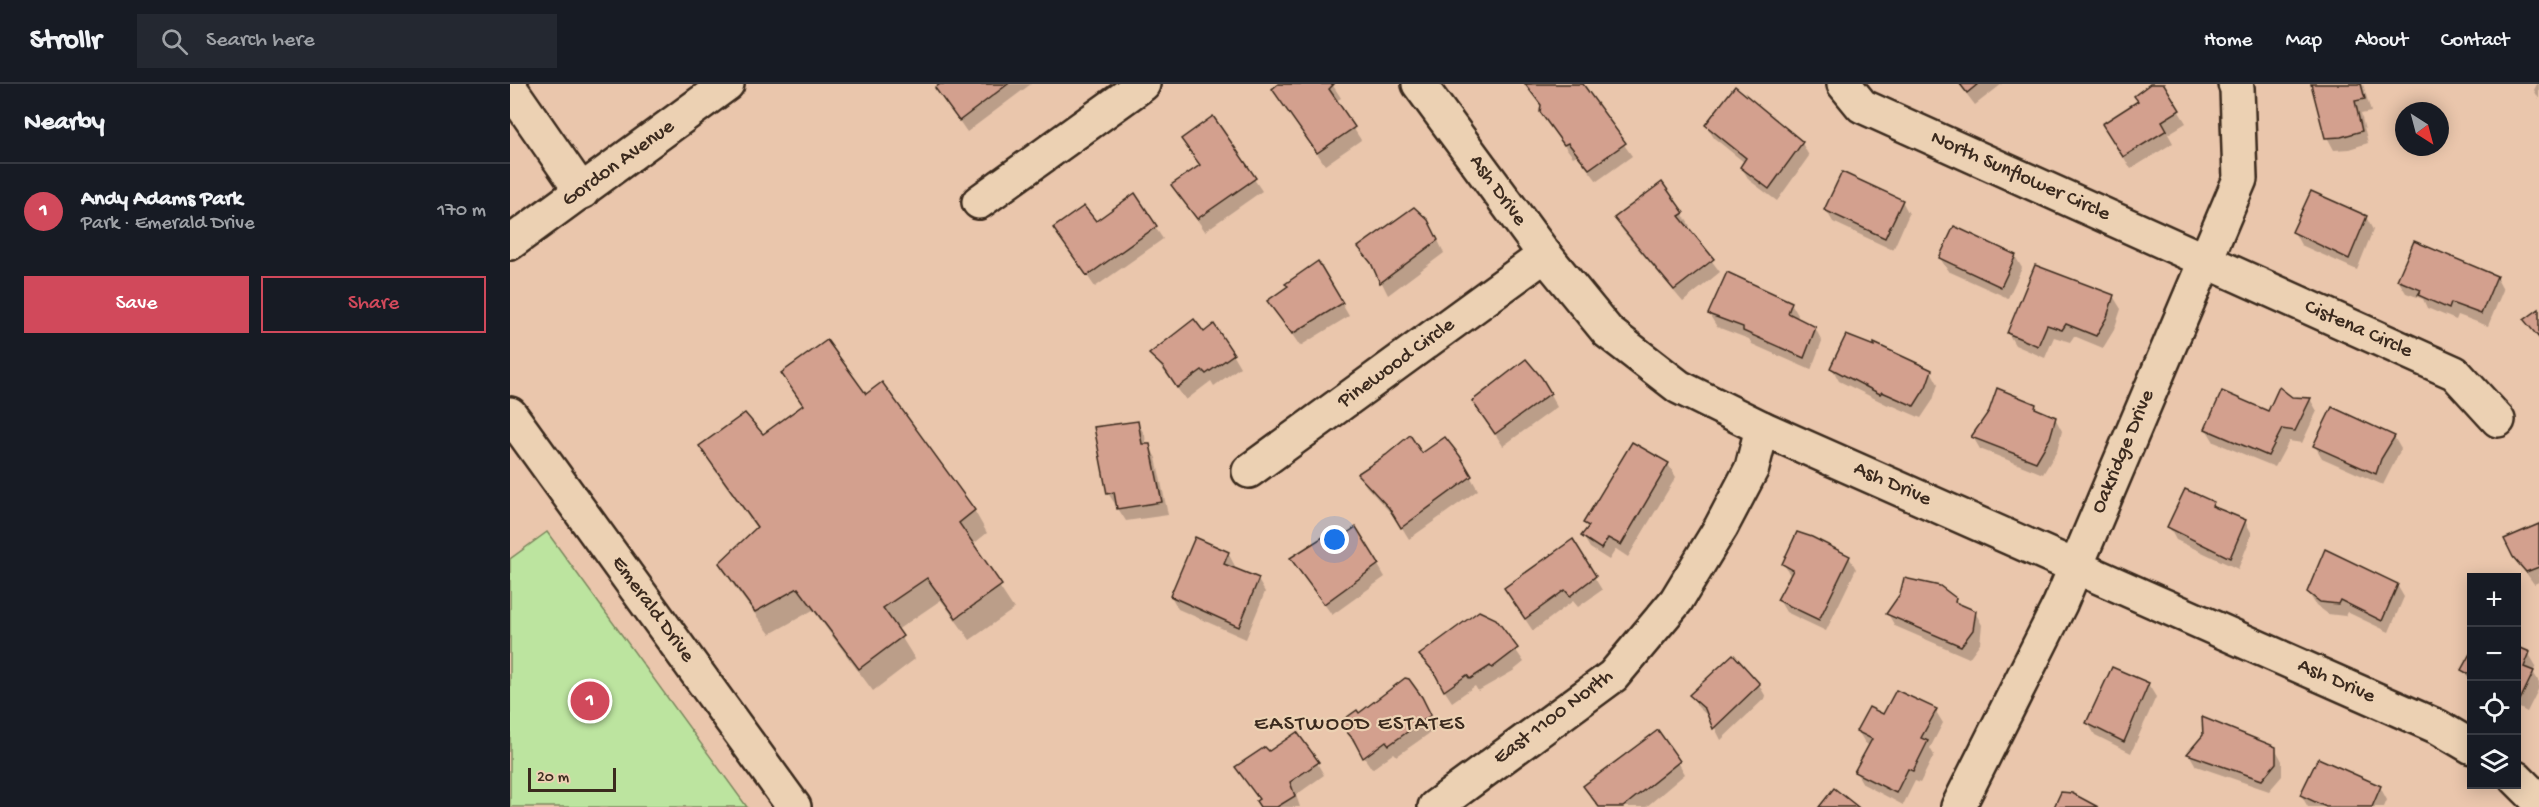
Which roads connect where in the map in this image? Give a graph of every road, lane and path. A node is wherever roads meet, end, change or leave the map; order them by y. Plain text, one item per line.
1 (727, 84) edge
2 (1143, 84) edge
3 (1419, 84) edge
4 (1844, 84) edge
5 (2235, 84) edge
6 (510, 88) edge
7 (582, 192) junction
8 (979, 202) dead end
9 (510, 243) edge
10 (1545, 255) junction
11 (2204, 260) junction
12 (510, 414) edge
13 (2498, 420) dead end
14 (1762, 428) junction
15 (1249, 471) dead end
16 (2074, 566) junction
17 (2467, 744) edge
18 (2521, 782) edge
19 (2539, 801) edge
20 (794, 807) edge
21 (1435, 807) edge
22 (1958, 807) edge

1 - 7 street, Gordon Avenue
2 - 8 street
3 - 10 street, Ash Drive
4 - 11 street, North Sunflower Circle
5 - 11 street, Oakridge Drive
6 - 7 street
7 - 9 street, Gordon Avenue
10 - 14 street, Ash Drive
10 - 15 street, Pinewood Circle
11 - 13 street, Cistena Circle
11 - 16 street, Oakridge Drive
12 - 20 street, Emerald Drive
14 - 16 street, Ash Drive
14 - 21 street, East 1100 North
16 - 17 street, Ash Drive
16 - 22 street, Oakridge Drive
18 - 19 street

